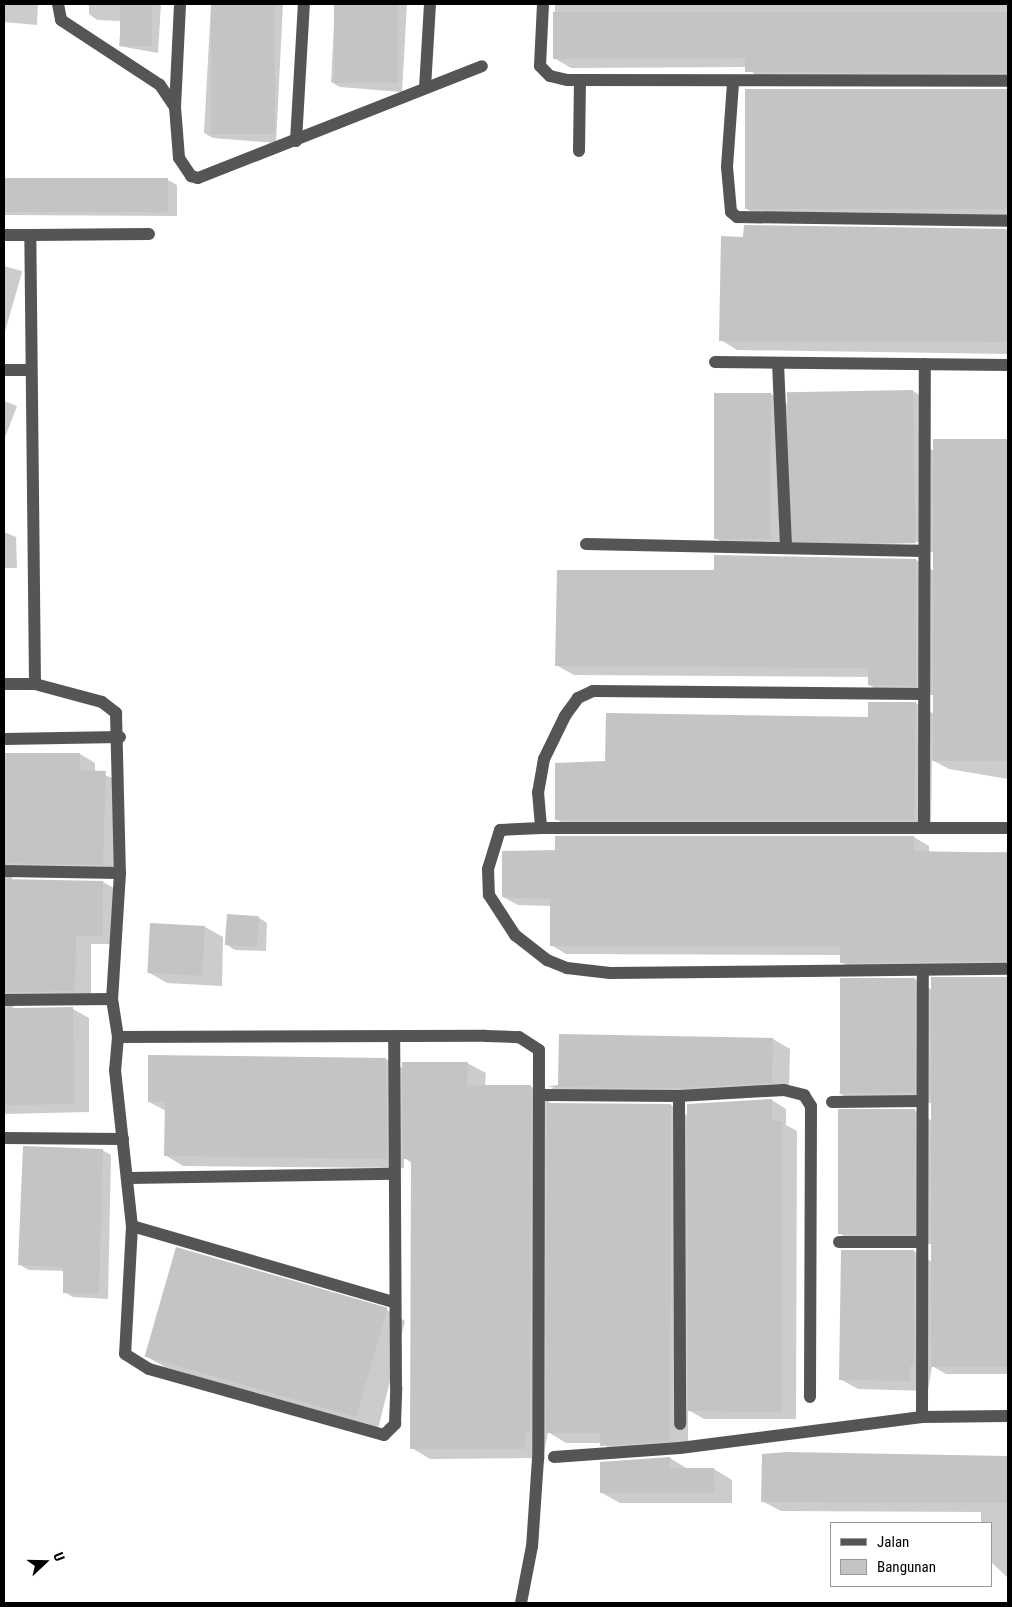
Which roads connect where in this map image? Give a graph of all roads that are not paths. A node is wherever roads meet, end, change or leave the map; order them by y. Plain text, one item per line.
1 (58, 4) edge
2 (180, 4) edge
3 (304, 4) edge
4 (430, 4) edge
5 (543, 4) edge
6 (482, 66) dead end
7 (580, 81) junction
8 (1008, 81) edge
9 (732, 82) junction
10 (425, 88) junction
11 (175, 107) junction
12 (296, 141) junction
13 (579, 150) dead end
14 (1008, 221) edge
15 (149, 234) dead end
16 (4, 235) edge
17 (30, 235) junction
18 (715, 362) dead end
19 (778, 363) junction
20 (925, 364) junction
21 (1008, 365) edge
22 (4, 370) edge
23 (31, 370) junction
24 (586, 544) dead end
25 (786, 548) junction
26 (923, 550) junction
27 (4, 684) edge
28 (35, 684) junction
29 (923, 694) junction
30 (120, 737) junction
31 (4, 739) edge
32 (924, 827) junction
33 (541, 828) junction
34 (1008, 828) edge
35 (4, 871) edge
36 (120, 873) junction
37 (1008, 969) edge
38 (922, 970) junction
39 (112, 999) junction
40 (4, 1000) edge
41 (118, 1037) junction
42 (394, 1038) junction
43 (542, 1095) junction
44 (679, 1096) junction
45 (922, 1101) junction
46 (832, 1102) dead end
47 (4, 1138) edge
48 (123, 1139) junction
49 (394, 1174) junction
50 (129, 1178) junction
51 (132, 1226) junction
52 (839, 1242) dead end
53 (922, 1242) junction
54 (394, 1302) junction
55 (810, 1397) dead end
56 (1008, 1416) edge
57 (922, 1417) junction
58 (680, 1424) dead end
59 (554, 1458) dead end
60 (521, 1603) edge

1 - 11 street
2 - 11 street
3 - 12 street
4 - 10 street
5 - 7 street
6 - 10 street
7 - 9 street
7 - 13 street
8 - 9 street
9 - 14 street
10 - 12 street
11 - 12 street
15 - 17 street
16 - 17 street
17 - 23 street
18 - 19 street
19 - 20 street
19 - 25 street
20 - 21 street
20 - 26 street
22 - 23 street
23 - 28 street
24 - 25 street
25 - 26 street
26 - 29 street
27 - 28 street
28 - 30 street
29 - 32 street
29 - 33 street
30 - 31 street
30 - 36 street
32 - 33 street
32 - 34 street
33 - 38 street
35 - 36 street
36 - 39 street
37 - 38 street
38 - 45 street
39 - 40 street
39 - 41 street
41 - 42 street
41 - 48 street
42 - 43 street
42 - 49 street
43 - 44 street
43 - 60 street
44 - 55 street
44 - 58 street
45 - 46 street
45 - 53 street
47 - 48 street
48 - 50 street
49 - 50 street
49 - 54 street
50 - 51 street
51 - 54 street
51 - 54 street
52 - 53 street
53 - 57 street
56 - 57 street
57 - 59 street

